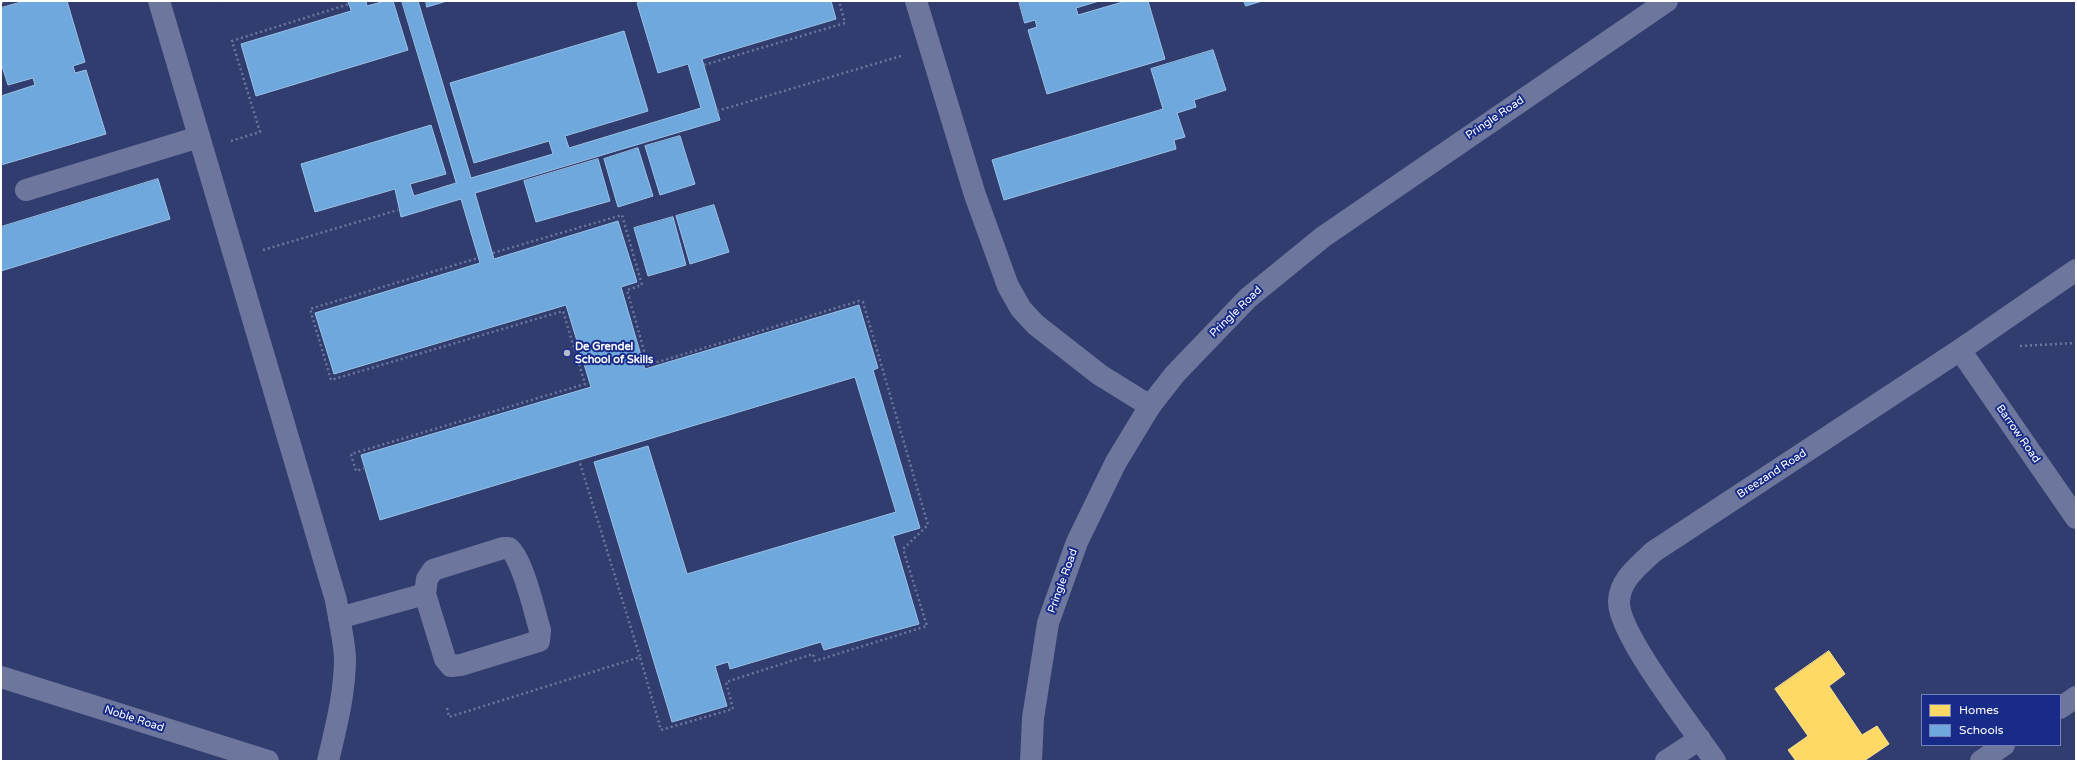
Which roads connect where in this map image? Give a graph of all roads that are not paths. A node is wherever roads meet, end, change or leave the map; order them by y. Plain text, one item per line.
1 (159, 1) edge
2 (916, 1) edge
3 (1667, 1) edge
4 (201, 143) junction
5 (26, 190) dead end
6 (2076, 270) edge
7 (1960, 350) junction
8 (1150, 406) junction
9 (2076, 518) edge
10 (425, 594) junction
11 (339, 618) junction
12 (1, 677) edge
13 (2076, 697) edge
14 (2061, 707) edge
15 (1700, 739) junction
16 (2002, 746) edge
17 (268, 761) edge
18 (328, 761) edge
19 (1031, 761) edge
20 (1666, 761) edge
21 (1715, 761) edge
22 (1980, 761) edge

1 - 4 street
2 - 8 street
3 - 8 street, Pringle Road
4 - 5 street
4 - 11 street
6 - 7 street, Breezand Road
7 - 9 street, Barrow Road
7 - 15 street, Breezand Road
8 - 19 street, Pringle Road
10 - 10 street
10 - 11 street
11 - 18 street
12 - 17 street, Noble Road
13 - 14 street
15 - 20 street
15 - 21 street, Breezand Road
16 - 22 street

